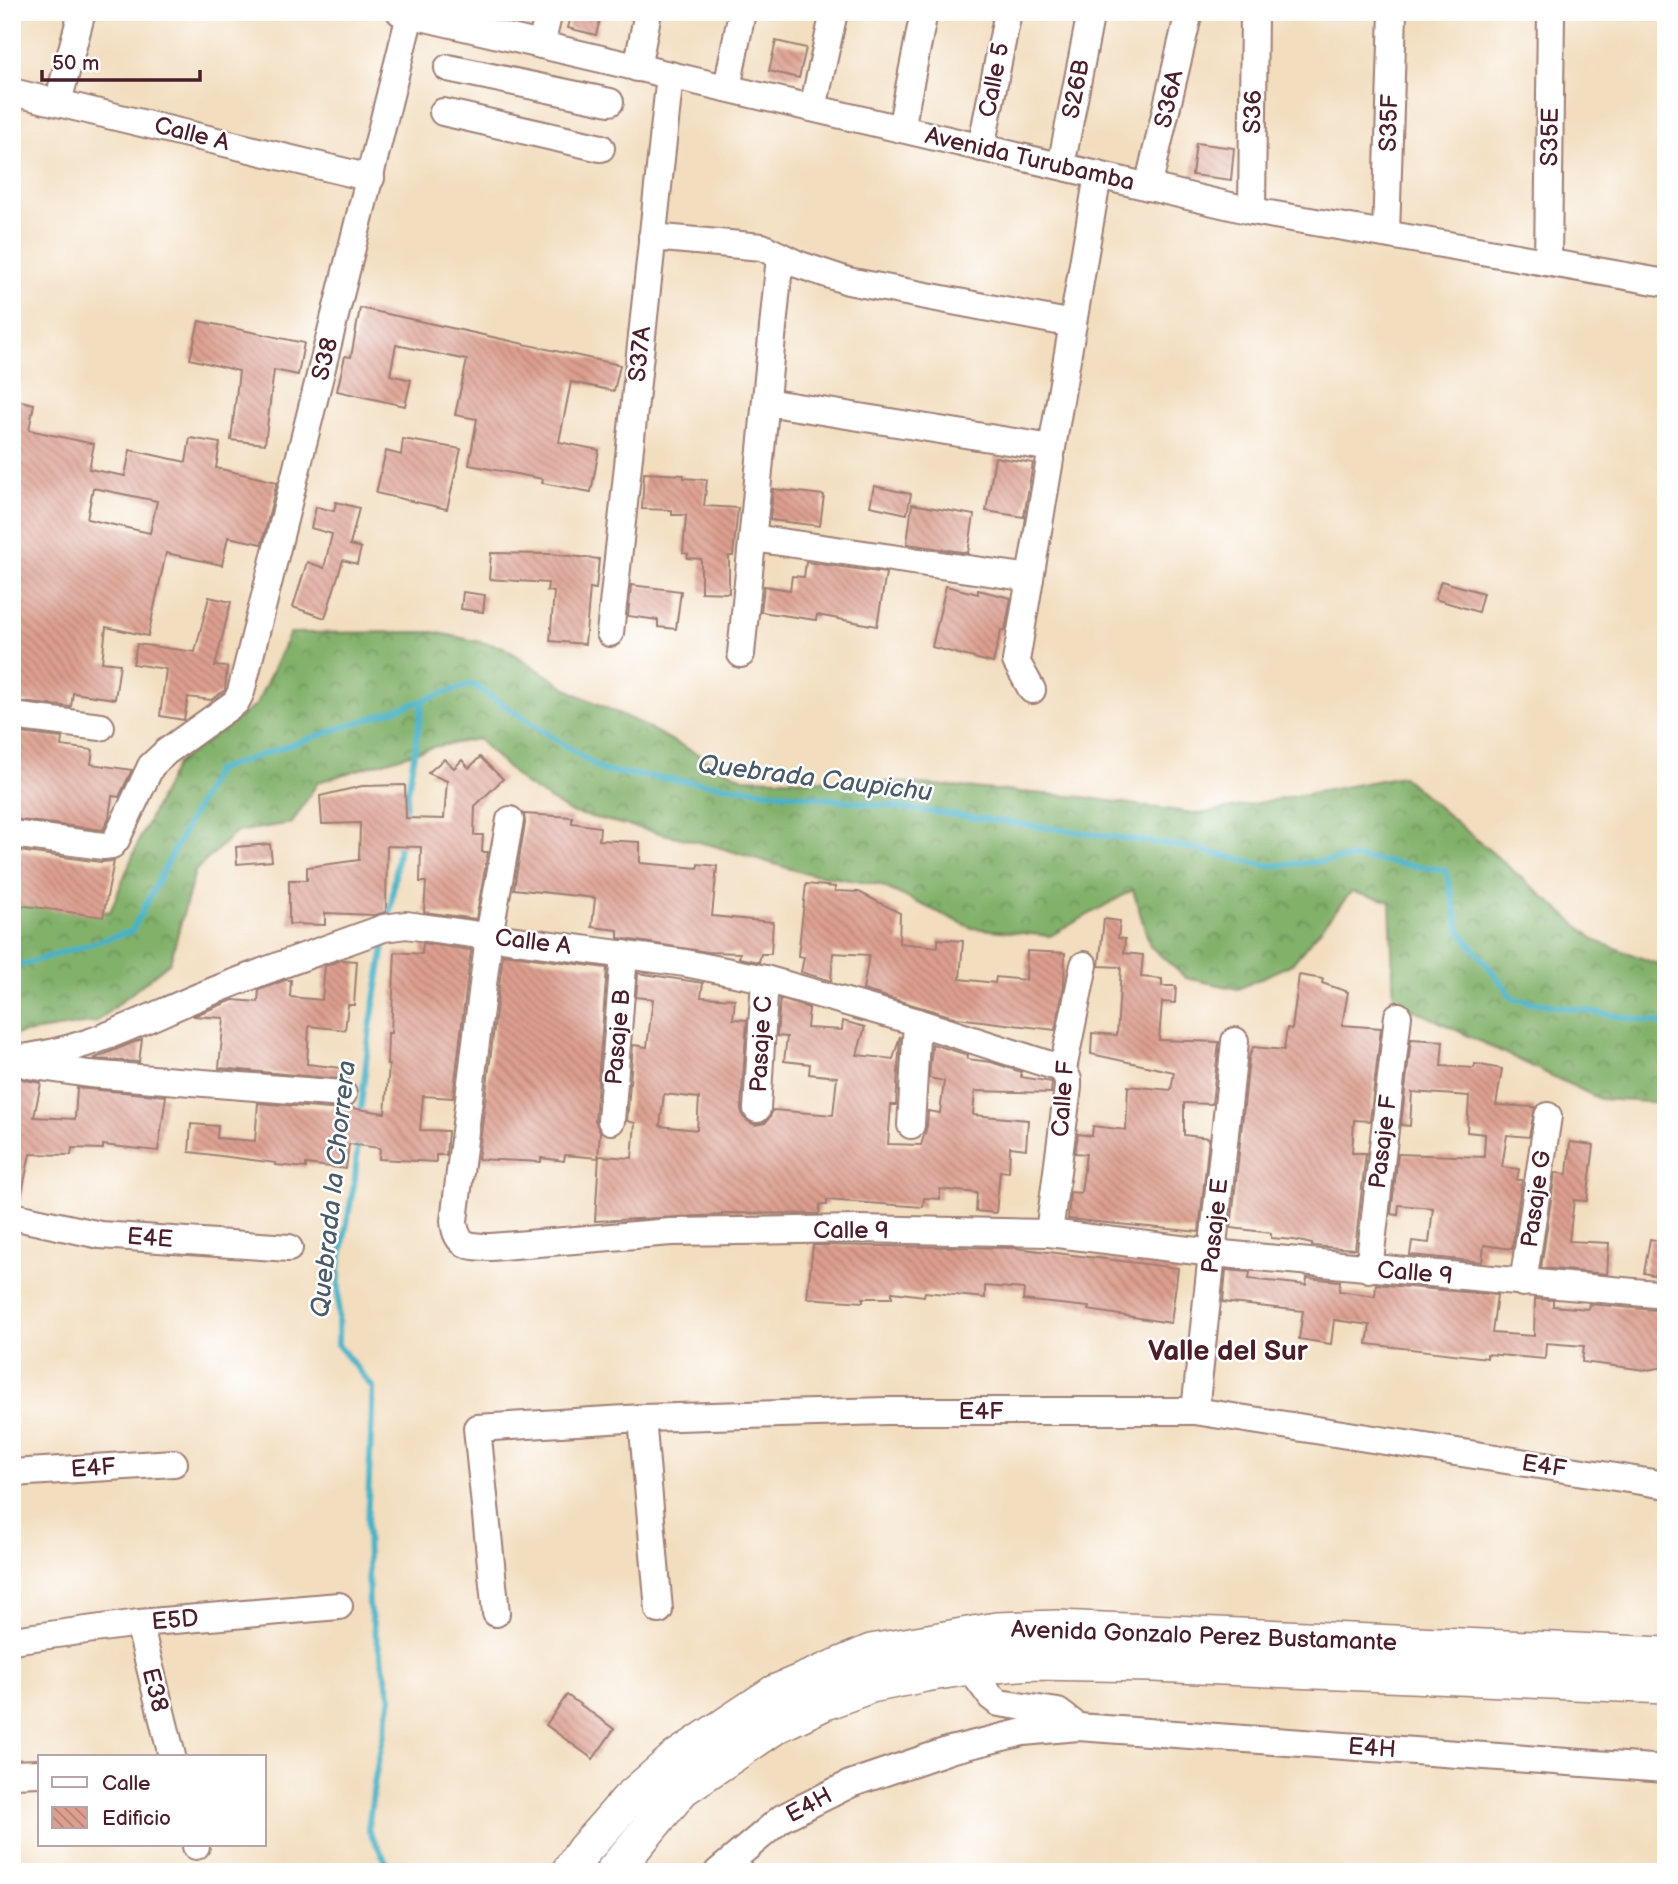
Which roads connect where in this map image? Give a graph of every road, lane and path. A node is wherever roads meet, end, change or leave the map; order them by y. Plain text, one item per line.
1 (82, 12) edge
2 (549, 12) edge
3 (648, 12) edge
4 (742, 12) edge
5 (834, 12) edge
6 (924, 12) edge
7 (1007, 12) edge
8 (1091, 12) edge
9 (1189, 12) edge
10 (1254, 12) edge
11 (1393, 12) edge
12 (1551, 12) edge
13 (405, 13) edge
14 (452, 18) edge
15 (534, 43) junction
16 (449, 68) dead end
17 (637, 68) junction
18 (670, 75) junction
19 (521, 83) junction
20 (727, 88) junction
21 (12, 92) edge
22 (58, 102) junction
23 (610, 102) dead end
24 (813, 108) junction
25 (443, 112) dead end
26 (514, 128) junction
27 (901, 129) junction
28 (601, 148) dead end
29 (981, 148) junction
30 (1061, 166) junction
31 (1098, 175) junction
32 (371, 178) junction
33 (1148, 187) junction
34 (1251, 211) junction
35 (1386, 234) junction
36 (652, 237) junction
37 (780, 256) junction
38 (1548, 262) junction
39 (1666, 283) edge
40 (1073, 324) junction
41 (766, 402) junction
42 (1052, 448) junction
43 (753, 538) junction
44 (1030, 578) junction
45 (610, 633) dead end
46 (741, 654) dead end
47 (1032, 690) dead end
48 (12, 716) edge
49 (101, 727) dead end
50 (510, 820) dead end
51 (12, 834) edge
52 (489, 936) junction
53 (624, 954) junction
54 (1084, 965) dead end
55 (765, 979) junction
56 (1398, 1016) dead end
57 (917, 1022) junction
58 (1235, 1041) dead end
59 (12, 1061) edge
60 (1063, 1069) junction
61 (343, 1094) dead end
62 (757, 1109) dead end
63 (1548, 1115) dead end
64 (611, 1121) dead end
65 (911, 1125) dead end
66 (12, 1216) edge
67 (1048, 1233) junction
68 (289, 1248) dead end
69 (1213, 1253) junction
70 (1368, 1269) junction
71 (1523, 1283) junction
72 (1666, 1295) edge
73 (1195, 1411) junction
74 (642, 1418) junction
75 (174, 1463) dead end
76 (12, 1473) edge
77 (1666, 1485) edge
78 (339, 1606) dead end
79 (659, 1610) dead end
80 (496, 1613) dead end
81 (139, 1623) junction
82 (12, 1640) edge
83 (1666, 1655) edge
84 (969, 1667) junction
85 (1666, 1686) edge
86 (1078, 1727) junction
87 (172, 1755) edge
88 (1666, 1769) edge
89 (38, 1773) edge
90 (12, 1774) edge
91 (569, 1872) edge
92 (613, 1872) edge
93 (718, 1872) edge

1 - 22 street
2 - 15 street
3 - 17 street
4 - 20 street
5 - 24 street
6 - 27 street
7 - 29 street, Calle 5
8 - 30 street, S26B
9 - 33 street, S36A
10 - 34 street, S36
11 - 35 street, S35F
12 - 38 street, S35E
13 - 14 street, Avenida Turubamba
13 - 32 street, S38
14 - 15 street, Avenida Turubamba
15 - 17 street, Avenida Turubamba
15 - 19 street
16 - 19 street
17 - 18 street, Avenida Turubamba
18 - 20 street, Avenida Turubamba
18 - 36 street, S37A
19 - 23 street
19 - 26 street
20 - 24 street, Avenida Turubamba
21 - 22 street, Calle A
22 - 32 street, Calle A
24 - 27 street, Avenida Turubamba
25 - 26 street
26 - 28 street
27 - 29 street, Avenida Turubamba
29 - 30 street, Avenida Turubamba
30 - 31 street, Avenida Turubamba
31 - 33 street, Avenida Turubamba
31 - 40 street
32 - 51 street, S38
33 - 34 street, Avenida Turubamba
34 - 35 street, Avenida Turubamba
35 - 38 street, Avenida Turubamba
36 - 37 street
36 - 45 street, S37A
37 - 40 street
37 - 41 street
38 - 39 street, Avenida Turubamba
40 - 42 street
41 - 42 street
41 - 43 street
42 - 44 street
43 - 44 street
43 - 46 street
44 - 47 street
48 - 49 street
50 - 52 street, Calle 9
52 - 53 street, Calle A
52 - 59 street, Calle A
52 - 67 street, Calle 9
53 - 55 street, Calle A
53 - 64 street, Pasaje B
54 - 60 street, Calle F
55 - 57 street, Calle A
55 - 62 street, Pasaje C
56 - 70 street, Pasaje F
57 - 60 street, Calle A
57 - 65 street
58 - 69 street, Pasaje E
59 - 61 street
60 - 67 street, Calle F
63 - 71 street, Pasaje G
66 - 68 street, E4E
67 - 69 street, Calle 9
69 - 70 street, Calle 9
69 - 73 street, Pasaje E
70 - 71 street, Calle 9
71 - 72 street, Calle 9
73 - 74 street, E4F
73 - 77 street, E4F
74 - 79 street
74 - 80 street, E4F
75 - 76 street, E4F
78 - 81 street, E5D
81 - 82 street, E5D
81 - 87 street, E38
83 - 91 main road, Avenida Gonzalo Perez Bustamante
84 - 85 main road, Avenida Gonzalo Perez Bustamante
84 - 86 street, E4H
84 - 92 main road, Avenida Gonzalo Perez Bustamante
86 - 88 street, E4H
86 - 93 street, E4H
89 - 90 street

